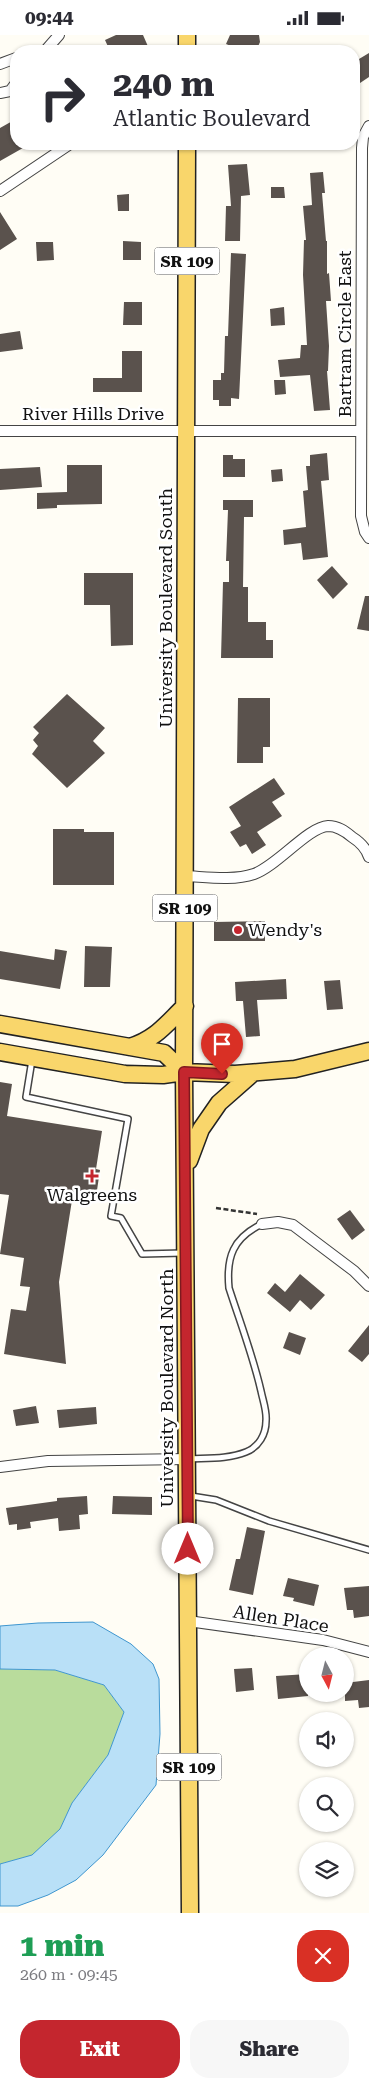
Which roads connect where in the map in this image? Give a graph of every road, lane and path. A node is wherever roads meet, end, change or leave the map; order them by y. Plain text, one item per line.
1 (59, 35) edge
2 (50, 45) edge
3 (368, 128) edge
4 (61, 150) edge
5 (187, 150) edge
6 (0, 191) edge
7 (187, 430) junction
8 (0, 431) edge
9 (361, 431) junction
10 (369, 538) edge
11 (369, 857) edge
12 (185, 876) junction
13 (185, 1006) junction
14 (0, 1024) edge
15 (130, 1047) junction
16 (369, 1051) edge
17 (0, 1052) edge
18 (32, 1057) junction
19 (184, 1072) junction
20 (253, 1073) junction
21 (185, 1170) junction
22 (216, 1209) dead end
23 (262, 1224) junction
24 (186, 1253) junction
25 (369, 1286) edge
26 (188, 1459) junction
27 (0, 1467) edge
28 (188, 1496) junction
29 (369, 1550) edge
30 (188, 1621) junction
31 (369, 1652) edge
32 (190, 1913) edge

1 - 2 street
3 - 9 street, Bartram Circle East
4 - 6 street
5 - 7 main road, University Boulevard South / SR 109
7 - 8 street, River Hills Drive
7 - 9 street, River Hills Drive
7 - 12 main road, University Boulevard South / SR 109
9 - 10 street, Bartram Circle East
11 - 12 street
12 - 13 main road, University Boulevard South / SR 109
13 - 15 main road
13 - 19 main road, University Boulevard South / SR 109
14 - 15 main road
15 - 19 main road
16 - 20 main road
17 - 18 main road
18 - 19 main road
18 - 24 lane
19 - 20 main road
19 - 21 main road, University Boulevard North / SR 109
20 - 21 main road
21 - 24 main road, University Boulevard North / SR 109
22 - 23 path
23 - 25 street
23 - 26 lane
24 - 26 main road, University Boulevard North / SR 109
26 - 27 street
26 - 28 main road, University Boulevard North / SR 109
28 - 29 lane
28 - 30 main road, University Boulevard North / SR 109
30 - 31 street, Allen Place
30 - 32 main road, University Boulevard North / SR 109

